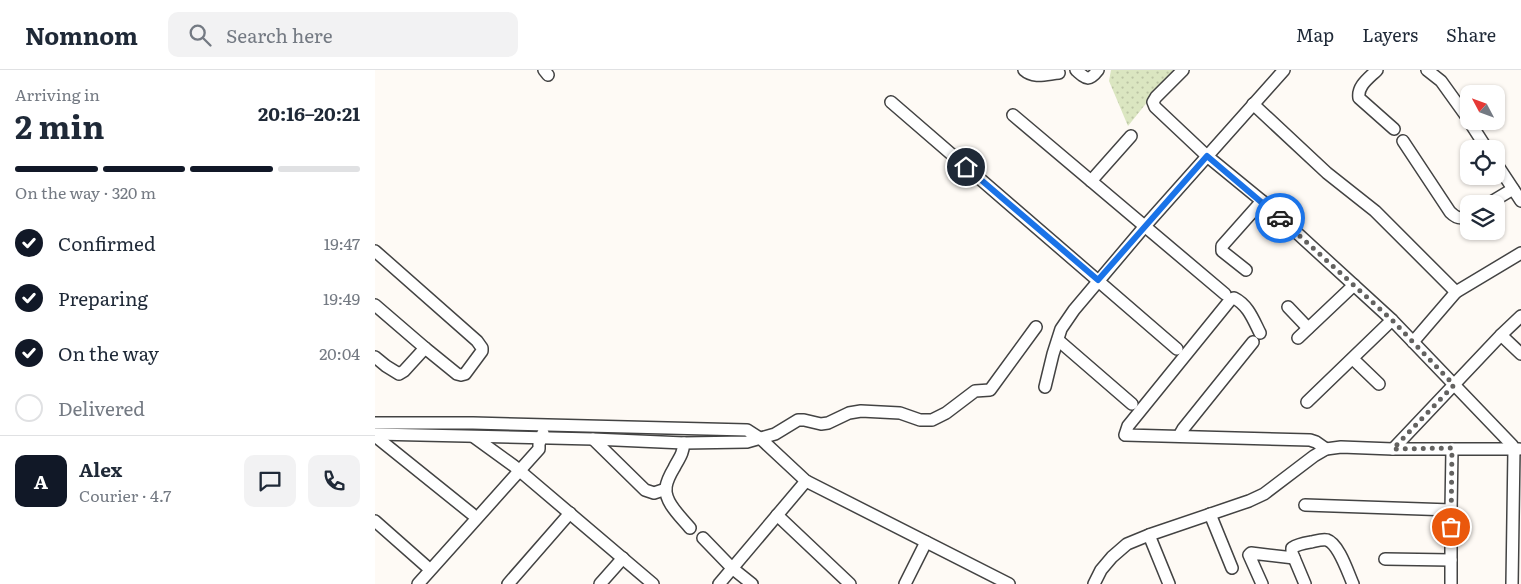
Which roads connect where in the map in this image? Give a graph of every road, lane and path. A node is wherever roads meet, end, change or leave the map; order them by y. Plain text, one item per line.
1 (1024, 70) edge
2 (1076, 70) edge
3 (1098, 70) edge
4 (1183, 70) edge
5 (1284, 70) edge
6 (1377, 70) edge
7 (1427, 70) edge
8 (1059, 73) dead end
9 (891, 102) dead end
10 (1253, 104) junction
11 (1460, 108) edge
12 (1013, 115) dead end
13 (1394, 129) dead end
14 (1131, 136) dead end
15 (1403, 141) dead end
16 (1207, 156) junction
17 (1505, 177) edge
18 (1091, 181) junction
19 (1513, 189) junction
20 (1503, 195) edge
21 (1262, 201) junction
22 (1521, 201) edge
23 (1460, 218) edge
24 (1145, 226) junction
25 (375, 251) edge
26 (1521, 253) edge
27 (1245, 270) dead end
28 (1098, 280) junction
29 (1354, 285) junction
30 (1456, 292) junction
31 (1225, 294) dead end
32 (375, 305) edge
33 (1288, 307) dead end
34 (1521, 316) edge
35 (1392, 320) junction
36 (1036, 327) dead end
37 (1308, 328) junction
38 (1501, 335) junction
39 (1298, 338) dead end
40 (1058, 340) junction
41 (1413, 342) junction
42 (425, 348) junction
43 (1177, 349) dead end
44 (1521, 354) edge
45 (375, 357) edge
46 (1353, 358) junction
47 (1379, 384) dead end
48 (1454, 385) junction
49 (1045, 387) dead end
50 (1307, 402) dead end
51 (1132, 404) dead end
52 (375, 424) edge
53 (544, 425) junction
54 (375, 435) edge
55 (1179, 436) junction
56 (474, 437) junction
57 (593, 439) junction
58 (761, 439) junction
59 (540, 441) junction
60 (685, 442) junction
61 (1452, 448) junction
62 (1326, 449) junction
63 (1393, 449) junction
64 (1517, 449) edge
65 (517, 468) junction
66 (806, 481) junction
67 (666, 489) junction
68 (1305, 505) dead end
69 (1517, 507) edge
70 (1451, 510) junction
71 (570, 513) junction
72 (471, 514) junction
73 (1210, 514) junction
74 (777, 515) junction
75 (375, 521) edge
76 (690, 528) dead end
77 (1149, 535) junction
78 (703, 538) dead end
79 (926, 542) junction
80 (623, 558) junction
81 (1294, 558) junction
82 (1385, 559) dead end
83 (1451, 560) junction
84 (426, 566) junction
85 (733, 568) junction
86 (1233, 568) dead end
87 (908, 583) edge
88 (409, 584) edge
89 (418, 584) edge
90 (508, 584) edge
91 (600, 584) edge
92 (653, 584) edge
93 (719, 584) edge
94 (752, 584) edge
95 (850, 584) edge
96 (1009, 584) edge
97 (1094, 584) edge
98 (1169, 584) edge
99 (1262, 584) edge
100 (1305, 584) edge
101 (1353, 584) edge
102 (1451, 584) edge
103 (1512, 584) edge

1 - 8 street
2 - 3 street
4 - 16 street
5 - 10 street
6 - 13 street
7 - 11 street
9 - 28 street
10 - 16 street
10 - 30 street
12 - 18 street
14 - 18 street
15 - 23 street
16 - 21 street
16 - 24 street
17 - 19 street
18 - 24 street
19 - 20 street
19 - 22 street
21 - 27 street
21 - 29 street
24 - 28 street
24 - 31 street
25 - 42 street
26 - 30 street
28 - 40 street
28 - 43 street
29 - 35 street
29 - 37 street
30 - 41 street
32 - 42 street
33 - 37 street
34 - 38 street
35 - 41 street
35 - 46 street
36 - 58 street
37 - 39 street
38 - 44 street
38 - 48 street
40 - 49 street
40 - 51 street
41 - 48 street
42 - 45 street
46 - 47 street
46 - 50 street
48 - 63 street
48 - 64 street
52 - 53 street
53 - 58 street
53 - 59 street
54 - 56 street
54 - 72 street
55 - 55 street
55 - 62 street
56 - 59 street
56 - 65 street
57 - 59 street
57 - 60 street
57 - 67 street
58 - 60 street
58 - 66 street
59 - 65 street
60 - 67 street
61 - 63 street
61 - 64 street
61 - 70 street
62 - 63 street
62 - 73 street
64 - 69 street
65 - 71 street
65 - 72 street
65 - 89 street
66 - 74 street
66 - 79 street
67 - 76 street
68 - 70 street
69 - 103 street
70 - 83 street
71 - 80 street
71 - 90 street
72 - 84 street
73 - 77 street
73 - 86 street
74 - 85 street
74 - 95 street
75 - 84 street
77 - 97 street
77 - 98 street
78 - 85 street
79 - 87 street
79 - 96 street
80 - 91 street
80 - 92 street
81 - 99 street
81 - 100 street
81 - 101 street
82 - 83 street
83 - 102 street
84 - 88 street
85 - 93 street
85 - 94 street

